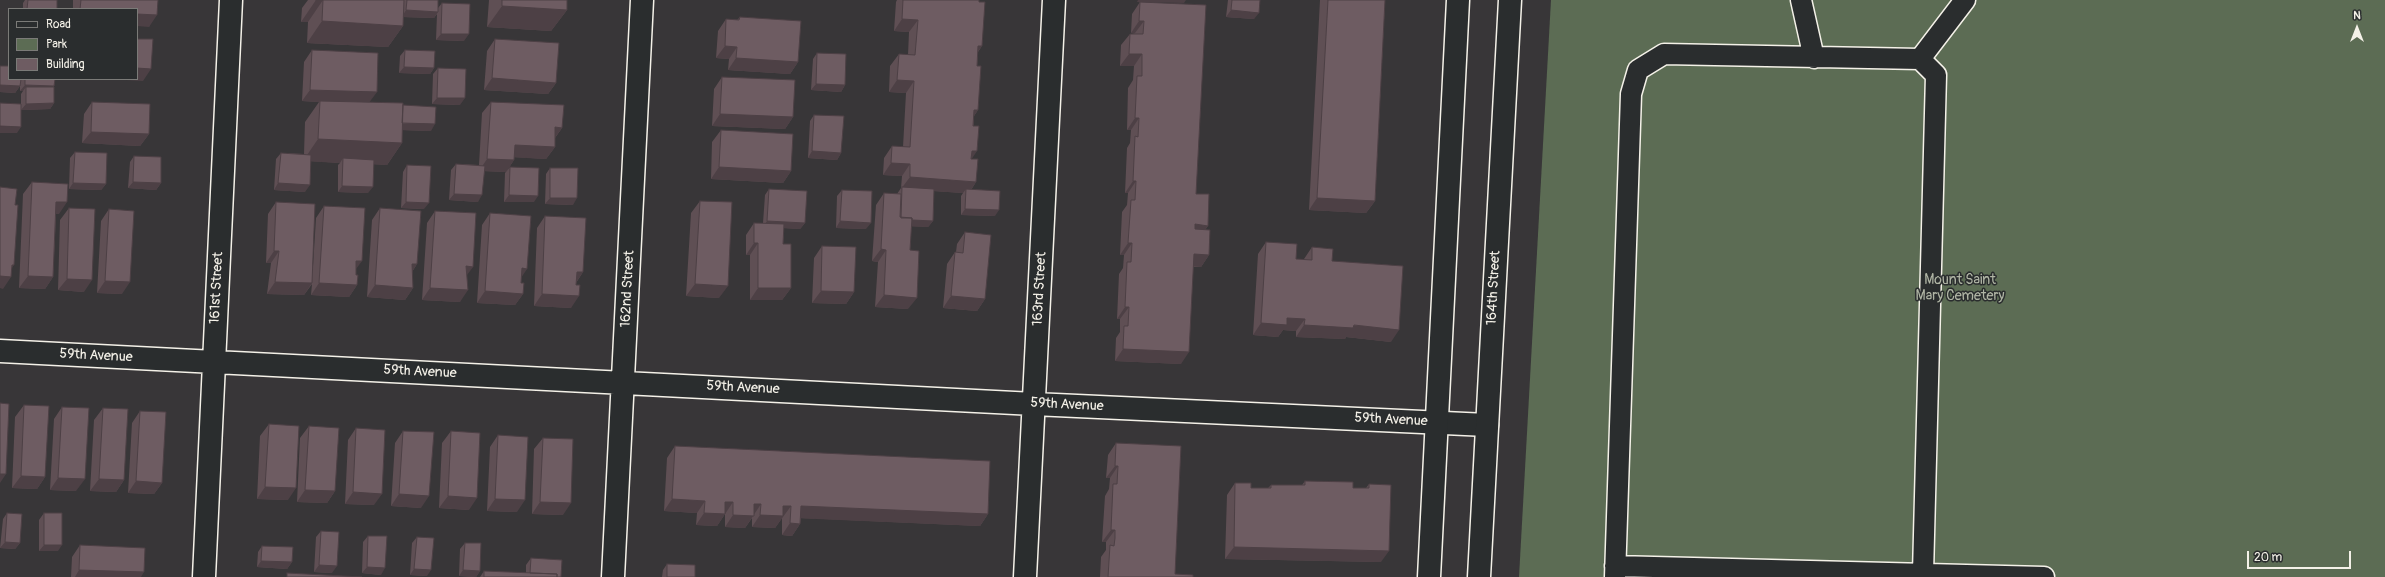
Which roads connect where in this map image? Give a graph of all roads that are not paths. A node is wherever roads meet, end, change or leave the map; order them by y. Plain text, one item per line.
1 (231, 0) edge
2 (642, 0) edge
3 (1054, 0) edge
4 (1458, 0) edge
5 (1510, 0) edge
6 (1801, 0) edge
7 (1965, 0) edge
8 (1814, 58) junction
9 (1920, 59) junction
10 (0, 351) edge
11 (214, 362) junction
12 (623, 382) junction
13 (1034, 404) junction
14 (1438, 422) junction
15 (1487, 425) junction
16 (1615, 572) edge
17 (1923, 573) junction
18 (204, 577) edge
19 (613, 577) edge
20 (1025, 577) edge
21 (1429, 577) edge
22 (1479, 577) edge
23 (2044, 577) edge

1 - 11 street, 161st Street
2 - 12 street, 162nd Street
3 - 13 street, 163rd Street
4 - 14 street
5 - 15 street, 164th Street
6 - 8 lane
7 - 9 lane
8 - 9 lane
8 - 16 lane
9 - 17 lane
10 - 11 street, 59th Avenue
11 - 12 street, 59th Avenue
11 - 18 street, 161st Street
12 - 13 street, 59th Avenue
12 - 19 street, 162nd Street
13 - 14 street, 59th Avenue
13 - 20 street, 163rd Street
14 - 15 street, 59th Avenue
14 - 21 street
15 - 22 street, 164th Street
16 - 17 lane
17 - 23 lane

